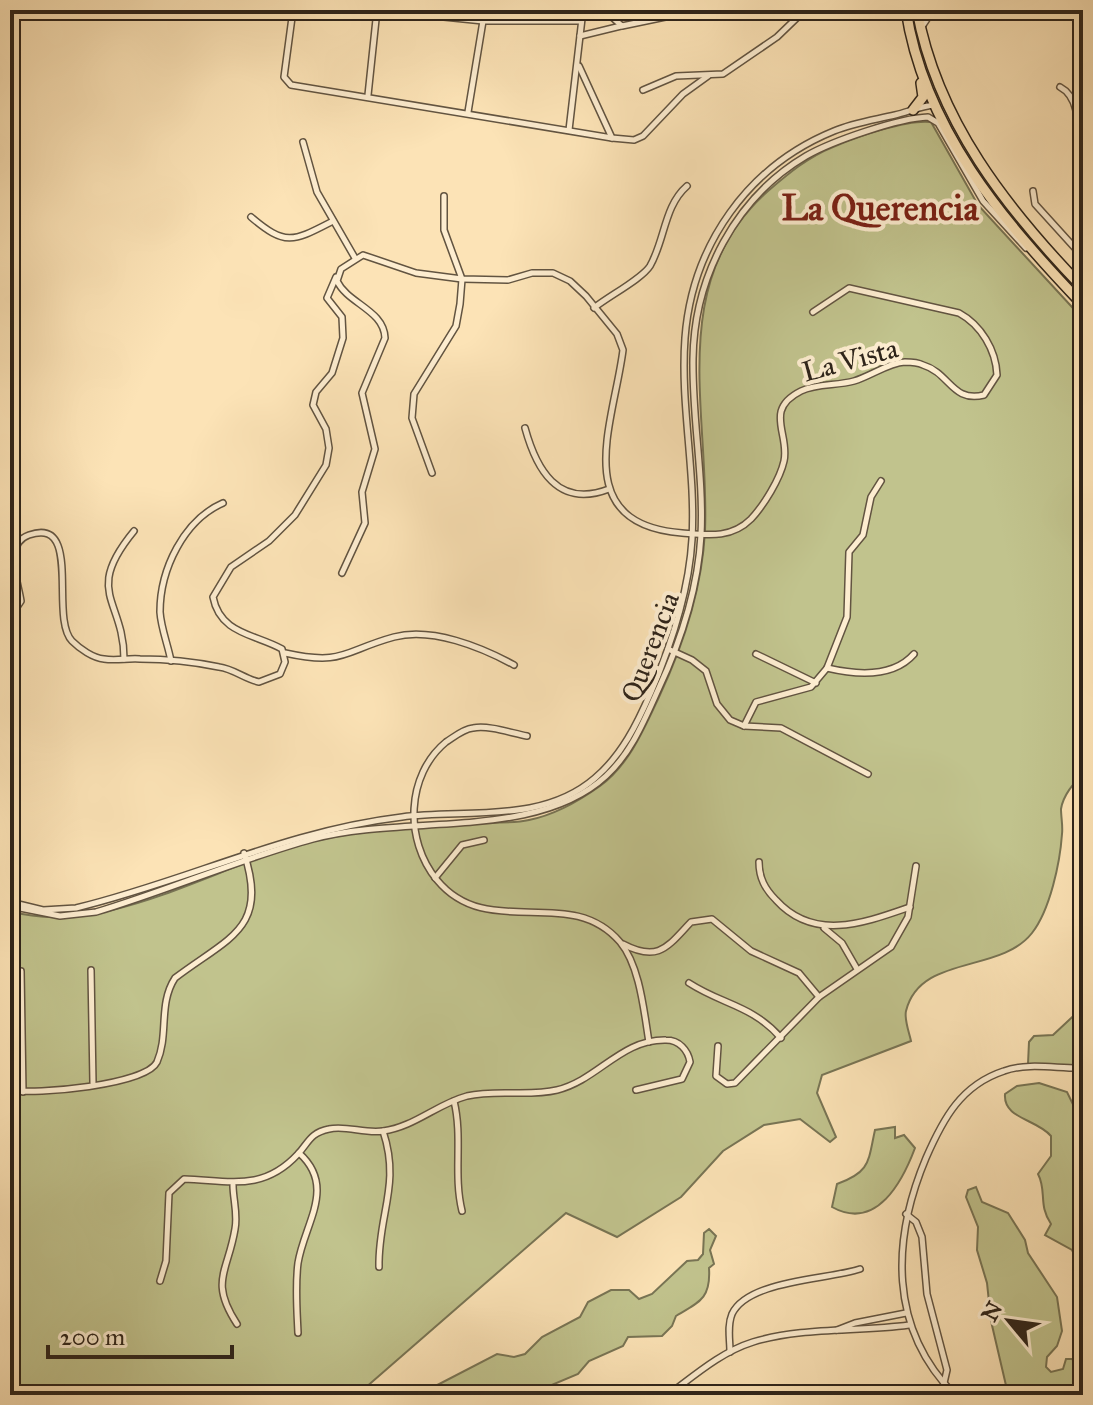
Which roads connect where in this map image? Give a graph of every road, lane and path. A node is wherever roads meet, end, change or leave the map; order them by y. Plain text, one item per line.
1 (293, 10) edge
2 (376, 10) edge
3 (583, 10) edge
4 (604, 10) edge
5 (699, 10) edge
6 (805, 10) edge
7 (905, 10) edge
8 (917, 10) edge
9 (933, 10) edge
10 (483, 21) junction
11 (581, 21) junction
12 (622, 26) junction
13 (922, 34) junction
14 (580, 36) junction
15 (579, 65) junction
16 (708, 76) junction
17 (1060, 87) dead end
18 (643, 90) dead end
19 (368, 95) junction
20 (936, 105) junction
21 (913, 110) junction
22 (468, 112) junction
23 (875, 119) junction
24 (877, 129) junction
25 (569, 130) junction
26 (612, 138) junction
27 (303, 142) dead end
28 (789, 154) junction
29 (796, 163) junction
30 (1083, 177) edge
31 (687, 186) dead end
32 (1033, 191) dead end
33 (444, 196) dead end
34 (251, 217) dead end
35 (333, 221) junction
36 (1047, 249) junction
37 (1083, 257) edge
38 (355, 258) junction
39 (1039, 259) junction
40 (337, 276) junction
41 (462, 279) junction
42 (1083, 288) edge
43 (1083, 305) edge
44 (594, 308) junction
45 (813, 312) dead end
46 (691, 411) junction
47 (525, 428) dead end
48 (432, 473) dead end
49 (881, 481) dead end
50 (609, 489) junction
51 (223, 503) dead end
52 (134, 531) dead end
53 (692, 534) junction
54 (701, 535) junction
55 (342, 573) dead end
56 (694, 585) junction
57 (683, 602) junction
58 (11, 616) edge
59 (668, 649) junction
60 (675, 652) junction
61 (285, 653) junction
62 (756, 654) dead end
63 (914, 654) dead end
64 (124, 659) junction
65 (171, 661) junction
66 (514, 665) dead end
67 (827, 668) junction
68 (816, 683) junction
69 (744, 726) junction
70 (527, 736) dead end
71 (868, 774) dead end
72 (414, 816) junction
73 (415, 823) junction
74 (484, 840) dead end
75 (244, 853) junction
76 (247, 862) junction
77 (759, 862) dead end
78 (916, 866) dead end
79 (435, 878) junction
80 (10, 904) edge
81 (910, 907) junction
82 (34, 911) junction
83 (823, 927) junction
84 (620, 942) junction
85 (857, 969) junction
86 (91, 970) dead end
87 (21, 971) dead end
88 (689, 983) dead end
89 (819, 997) junction
90 (781, 1038) junction
91 (649, 1042) junction
92 (718, 1046) dead end
93 (1083, 1068) edge
94 (93, 1083) junction
95 (10, 1090) edge
96 (636, 1090) dead end
97 (23, 1092) junction
98 (454, 1101) junction
99 (383, 1131) junction
100 (299, 1153) junction
101 (233, 1185) junction
102 (462, 1211) dead end
103 (906, 1214) junction
104 (379, 1267) dead end
105 (860, 1269) dead end
106 (160, 1281) dead end
107 (906, 1313) junction
108 (237, 1324) dead end
109 (909, 1325) junction
110 (834, 1332) junction
111 (298, 1333) dead end
112 (730, 1352) junction
113 (944, 1384) junction
114 (668, 1395) edge
115 (955, 1395) edge

1 - 19 street
2 - 10 street
2 - 19 street
3 - 11 street
4 - 12 street
5 - 12 street
6 - 16 street
7 - 20 highway
7 - 21 highway
8 - 13 highway
9 - 13 street
10 - 11 street
10 - 22 street
11 - 14 street
12 - 14 street
13 - 36 highway
14 - 15 street
15 - 25 street
15 - 26 street
16 - 18 street
16 - 26 street
17 - 30 street
19 - 22 street
20 - 21 street, Querencia
20 - 36 highway
20 - 39 highway
21 - 23 street, Querencia
22 - 25 street
23 - 24 street
23 - 28 street, Querencia
24 - 29 street, Querencia
24 - 39 street, Querencia
25 - 26 street
27 - 35 street
28 - 29 street
28 - 46 street, Querencia
29 - 46 street, Querencia
31 - 44 street
32 - 37 street
33 - 41 street
34 - 35 street
35 - 38 street
36 - 42 highway
38 - 40 street
38 - 41 street
39 - 43 highway
40 - 55 street
40 - 61 street
41 - 44 street
41 - 48 street
44 - 50 street
45 - 54 street, La Vista
46 - 53 street, Querencia
46 - 54 street, Querencia
47 - 50 street
49 - 67 street
50 - 53 street
51 - 65 street
52 - 64 street
53 - 54 street
53 - 56 street
53 - 57 street, Querencia
54 - 56 street, Querencia
56 - 60 street, Querencia
57 - 59 street, Querencia
57 - 60 street
58 - 64 street
59 - 60 street
59 - 72 street, Querencia
60 - 69 street
60 - 73 street, Querencia
61 - 65 street
61 - 66 street
62 - 68 street
63 - 67 street
64 - 65 street
67 - 68 street
68 - 69 street
69 - 71 street
70 - 72 street
72 - 73 street
72 - 75 street, Querencia
73 - 76 street, Querencia
73 - 79 street
74 - 79 street
75 - 76 street
75 - 82 street, Querencia
76 - 82 street, Querencia
76 - 94 street
77 - 83 street
78 - 81 street
79 - 84 street
80 - 82 street, Querencia
81 - 83 street
81 - 85 street
83 - 85 street
84 - 89 street
84 - 91 street
85 - 89 street
86 - 94 street
87 - 97 street
88 - 90 street
89 - 90 street
90 - 92 street
91 - 96 street
91 - 98 street
93 - 103 street
94 - 97 street
95 - 97 street
98 - 99 street
98 - 102 street
99 - 100 street
99 - 104 street
100 - 101 street
100 - 111 street
101 - 106 street
101 - 108 street
103 - 107 street
103 - 113 street
105 - 112 street
107 - 109 street
107 - 110 street
109 - 110 street
109 - 113 street
110 - 112 street
112 - 114 street
113 - 115 street

